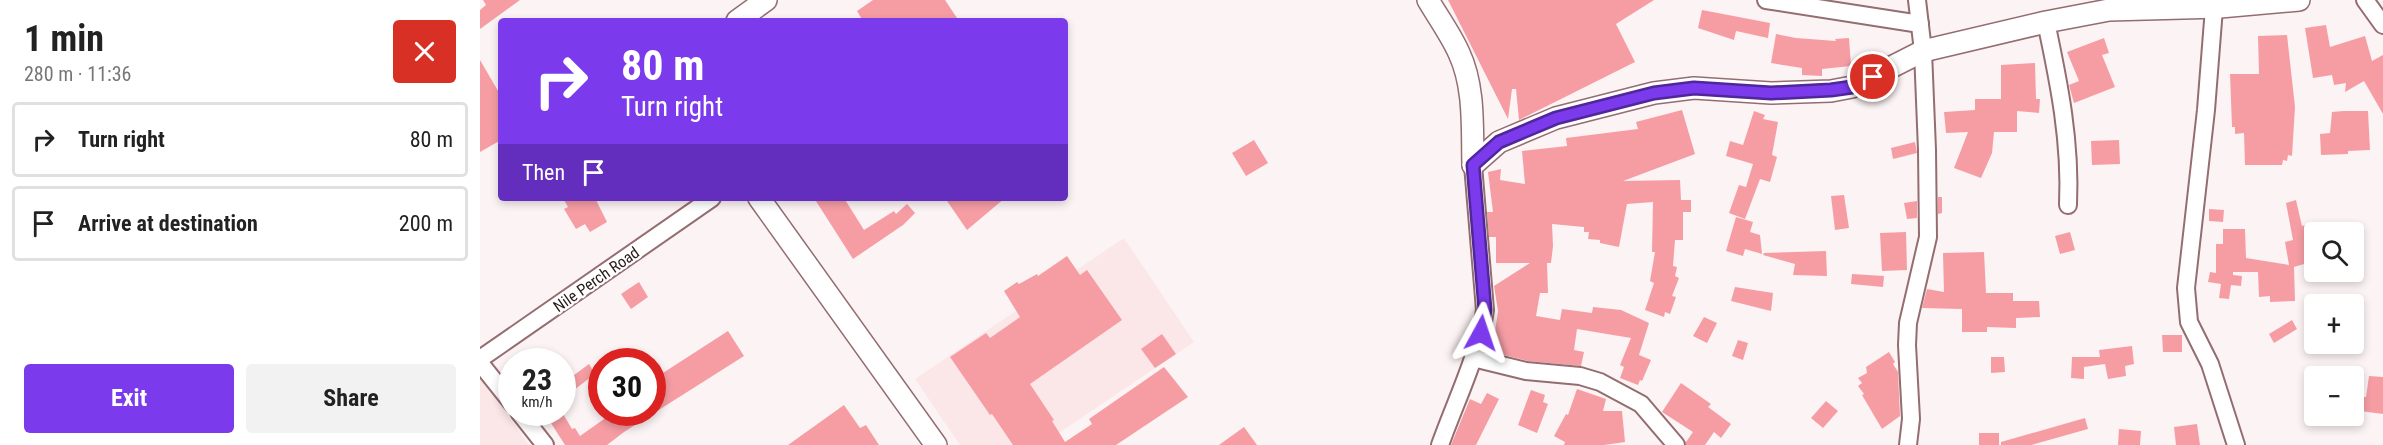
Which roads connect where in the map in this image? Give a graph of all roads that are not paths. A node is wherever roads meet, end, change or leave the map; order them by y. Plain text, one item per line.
1 (766, 0) edge
2 (1428, 0) edge
3 (1766, 0) edge
4 (1917, 0) edge
5 (2299, 0) edge
6 (2365, 0) edge
7 (1802, 3) edge
8 (2107, 5) edge
9 (2218, 5) edge
10 (741, 18) edge
11 (2046, 22) junction
12 (1920, 24) junction
13 (2383, 25) edge
14 (1923, 51) junction
15 (1473, 165) junction
16 (708, 201) edge
17 (761, 201) edge
18 (2068, 205) dead end
19 (1473, 358) junction
20 (480, 361) edge
21 (498, 385) edge
22 (530, 426) edge
23 (545, 445) edge
24 (936, 445) edge
25 (1440, 445) edge
26 (1676, 445) edge
27 (1908, 445) edge
28 (2236, 445) edge

1 - 10 street
2 - 15 street
3 - 7 street
4 - 12 street
5 - 9 street
6 - 13 street
7 - 12 street
8 - 9 street
8 - 11 street
9 - 28 street
11 - 14 street
11 - 18 street
12 - 14 street
14 - 15 street
14 - 27 street
15 - 19 street
16 - 20 street, Nile Perch Road
17 - 24 street
19 - 25 street
19 - 26 street
20 - 21 street
22 - 23 street

